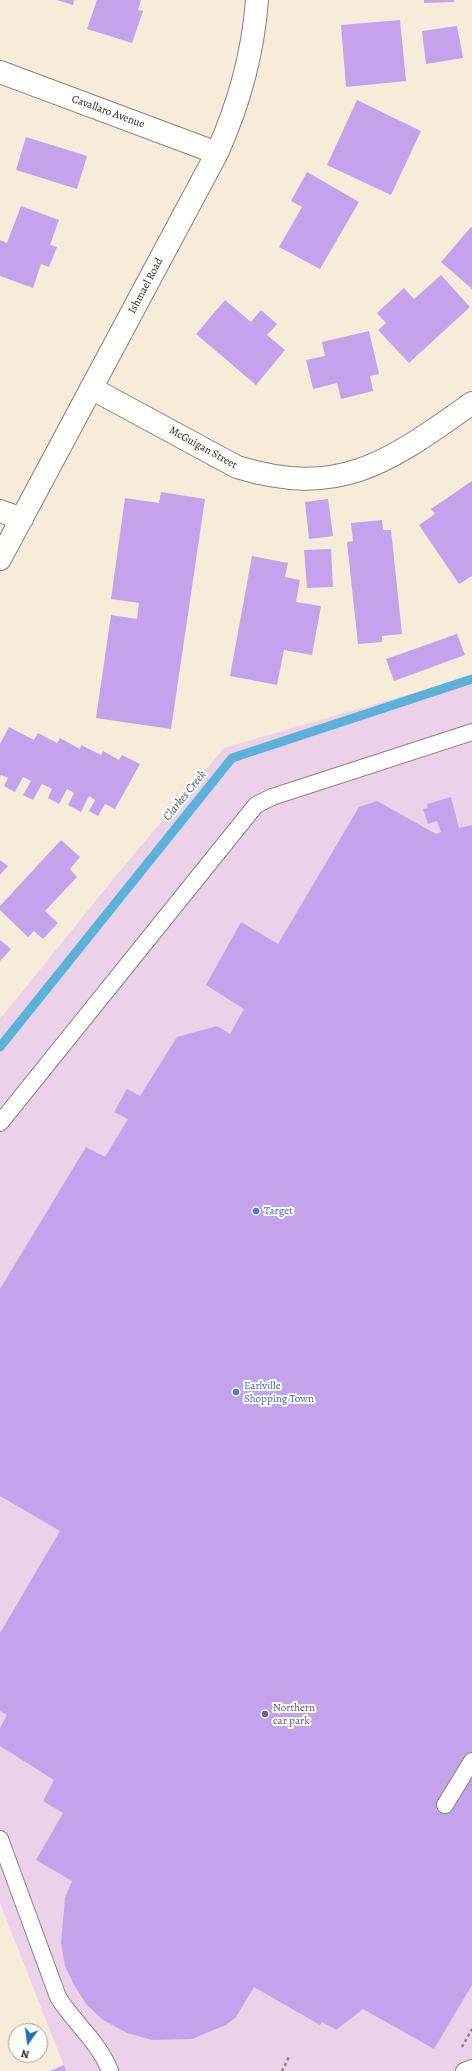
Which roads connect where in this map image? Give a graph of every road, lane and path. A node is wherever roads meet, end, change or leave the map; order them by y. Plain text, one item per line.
1 (258, 0) edge
2 (0, 72) edge
3 (217, 153) junction
4 (91, 388) junction
5 (472, 403) edge
6 (0, 511) edge
7 (22, 519) junction
8 (0, 559) edge
9 (472, 732) edge
10 (0, 1123) edge
11 (472, 1761) edge
12 (445, 1805) dead end
13 (0, 1839) edge
14 (289, 2057) dead end
15 (472, 2068) edge
16 (110, 2071) edge
17 (282, 2071) edge
18 (464, 2071) edge

1 - 3 street, Ishmael Road
2 - 3 street, Cavallaro Avenue
3 - 4 street, Ishmael Road
4 - 5 street, McGuigan Street
4 - 7 street, Ishmael Road
6 - 7 street
7 - 8 street, Ishmael Road
9 - 10 lane
11 - 12 lane
13 - 16 lane
14 - 17 path
15 - 18 lane

